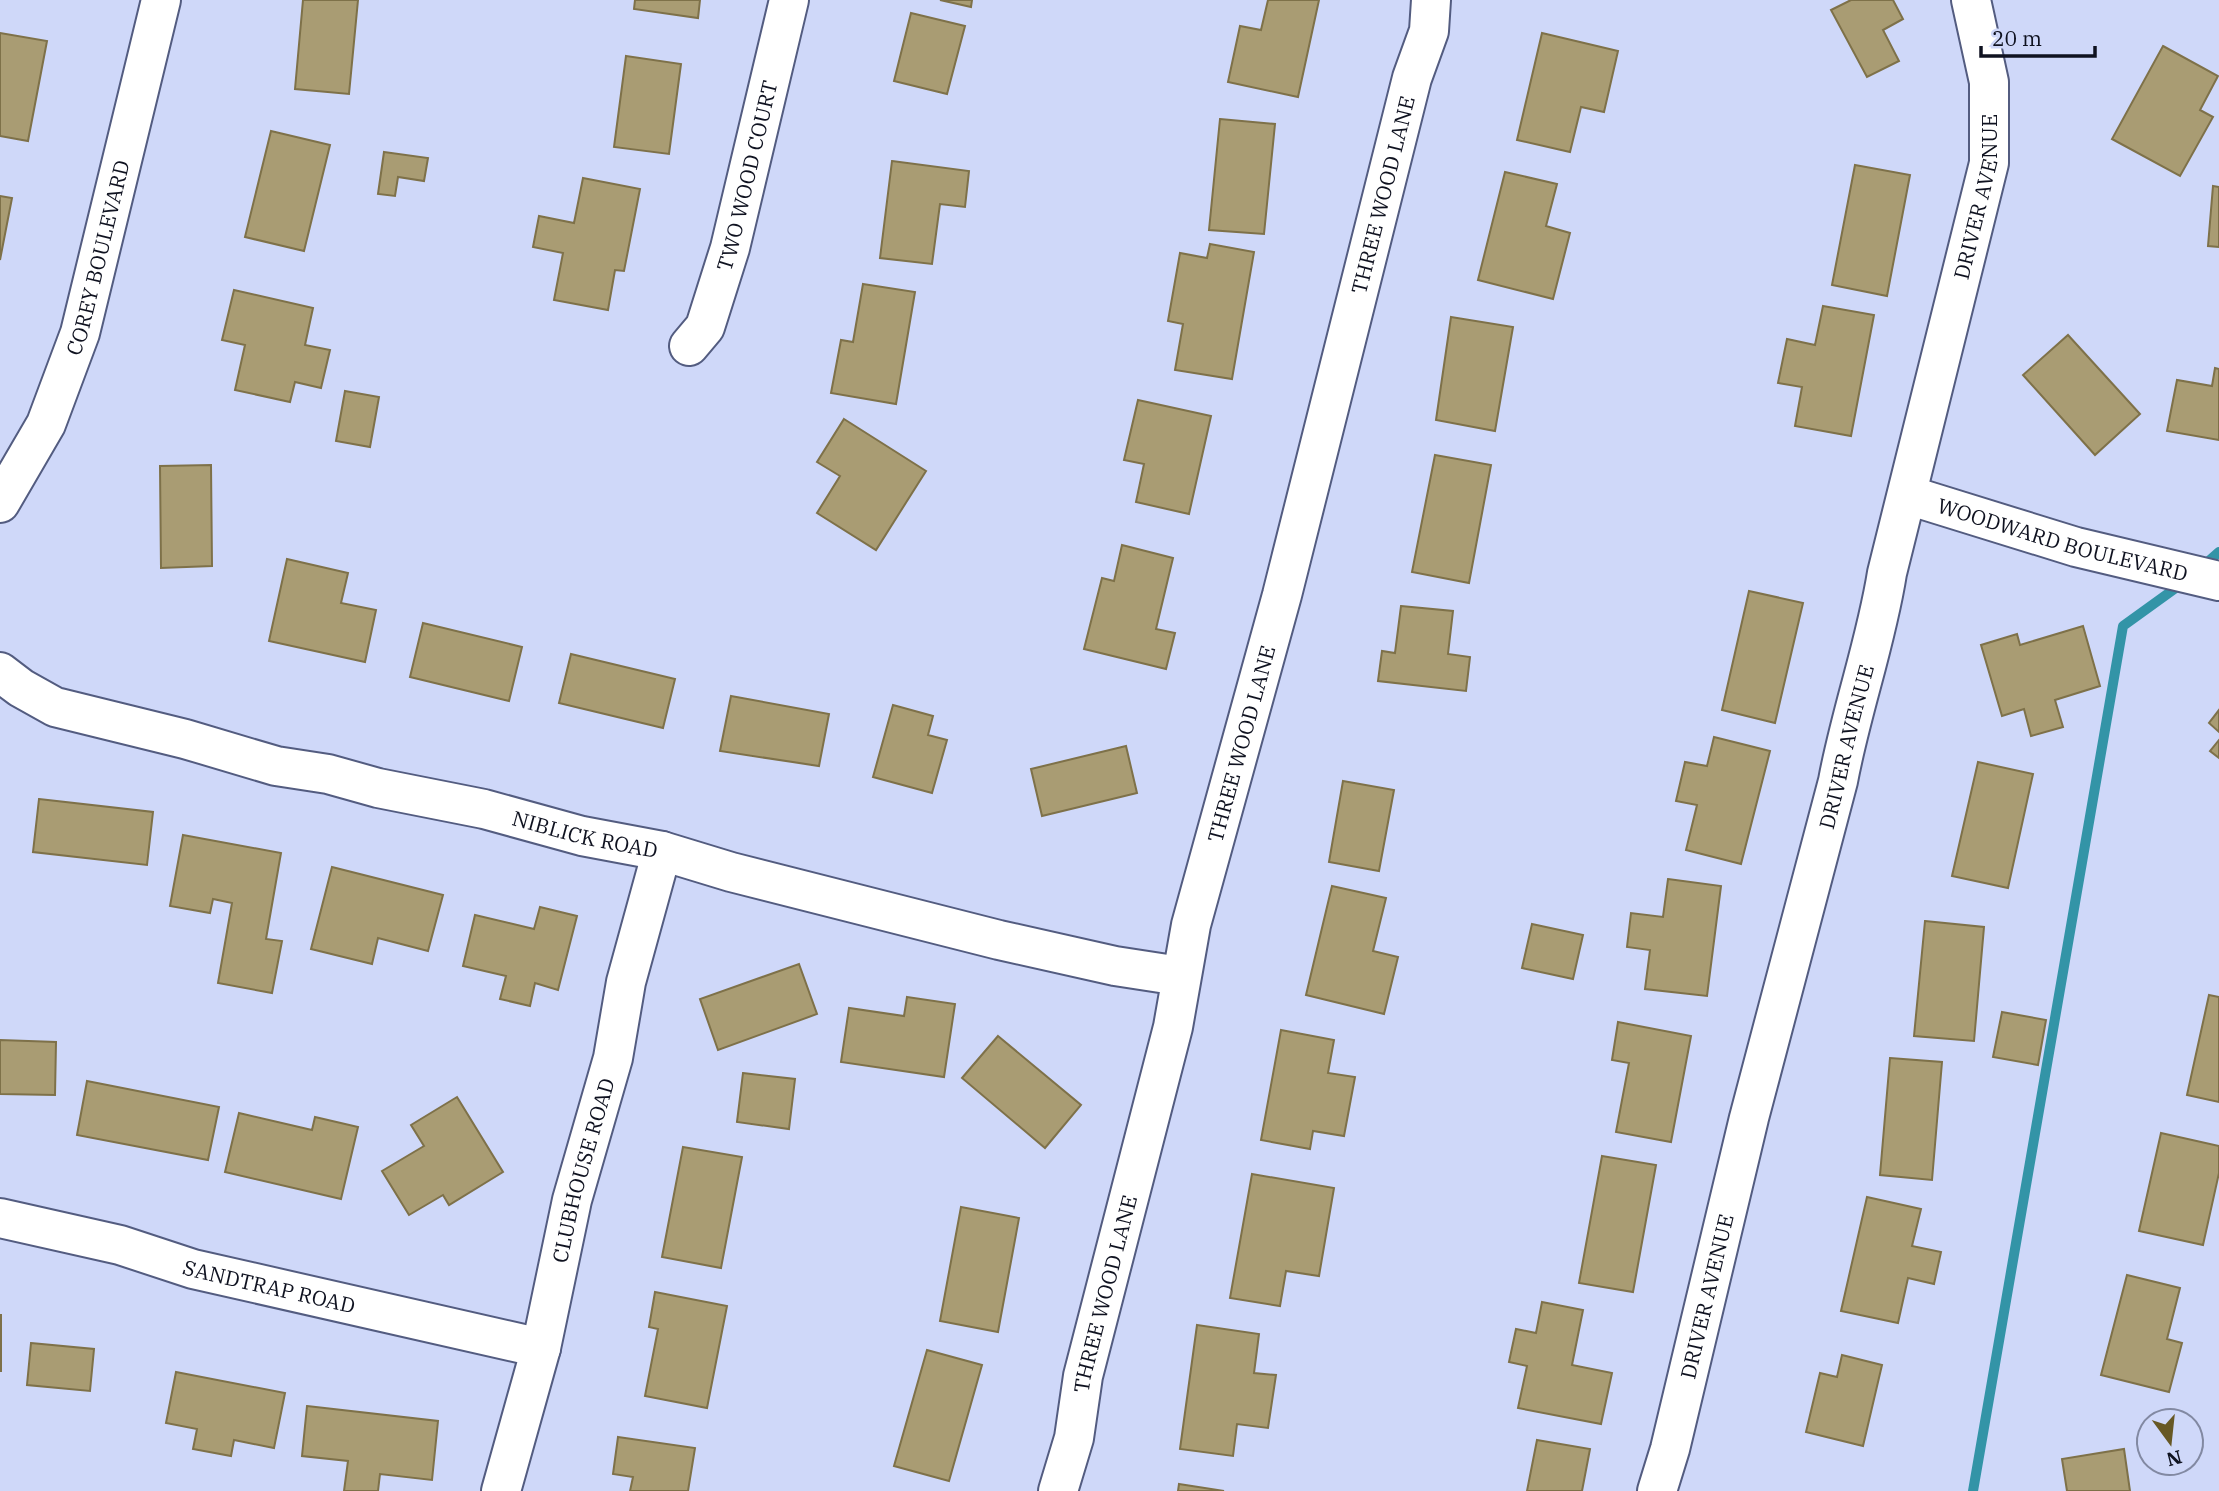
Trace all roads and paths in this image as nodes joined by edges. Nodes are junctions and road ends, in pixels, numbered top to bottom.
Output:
1 (161, 0) edge
2 (789, 0) edge
3 (1431, 0) edge
4 (1971, 0) edge
5 (690, 346) dead end
6 (1908, 495) junction
7 (0, 503) edge
8 (2219, 581) edge
9 (0, 672) edge
10 (662, 851) junction
11 (1180, 976) junction
12 (0, 1218) edge
13 (541, 1348) junction
14 (501, 1491) edge
15 (1058, 1491) edge
16 (1657, 1491) edge

1 - 7 street, COREY BOULEVARD
2 - 5 street, TWO WOOD COURT
3 - 11 street, THREE WOOD LANE
4 - 6 street, DRIVER AVENUE
6 - 8 street, WOODWARD BOULEVARD
6 - 16 street, DRIVER AVENUE
9 - 10 street, NIBLICK ROAD
10 - 11 street, NIBLICK ROAD
10 - 13 street, CLUBHOUSE ROAD
11 - 15 street, THREE WOOD LANE
12 - 13 street, SANDTRAP ROAD
13 - 14 street, CLUBHOUSE ROAD

